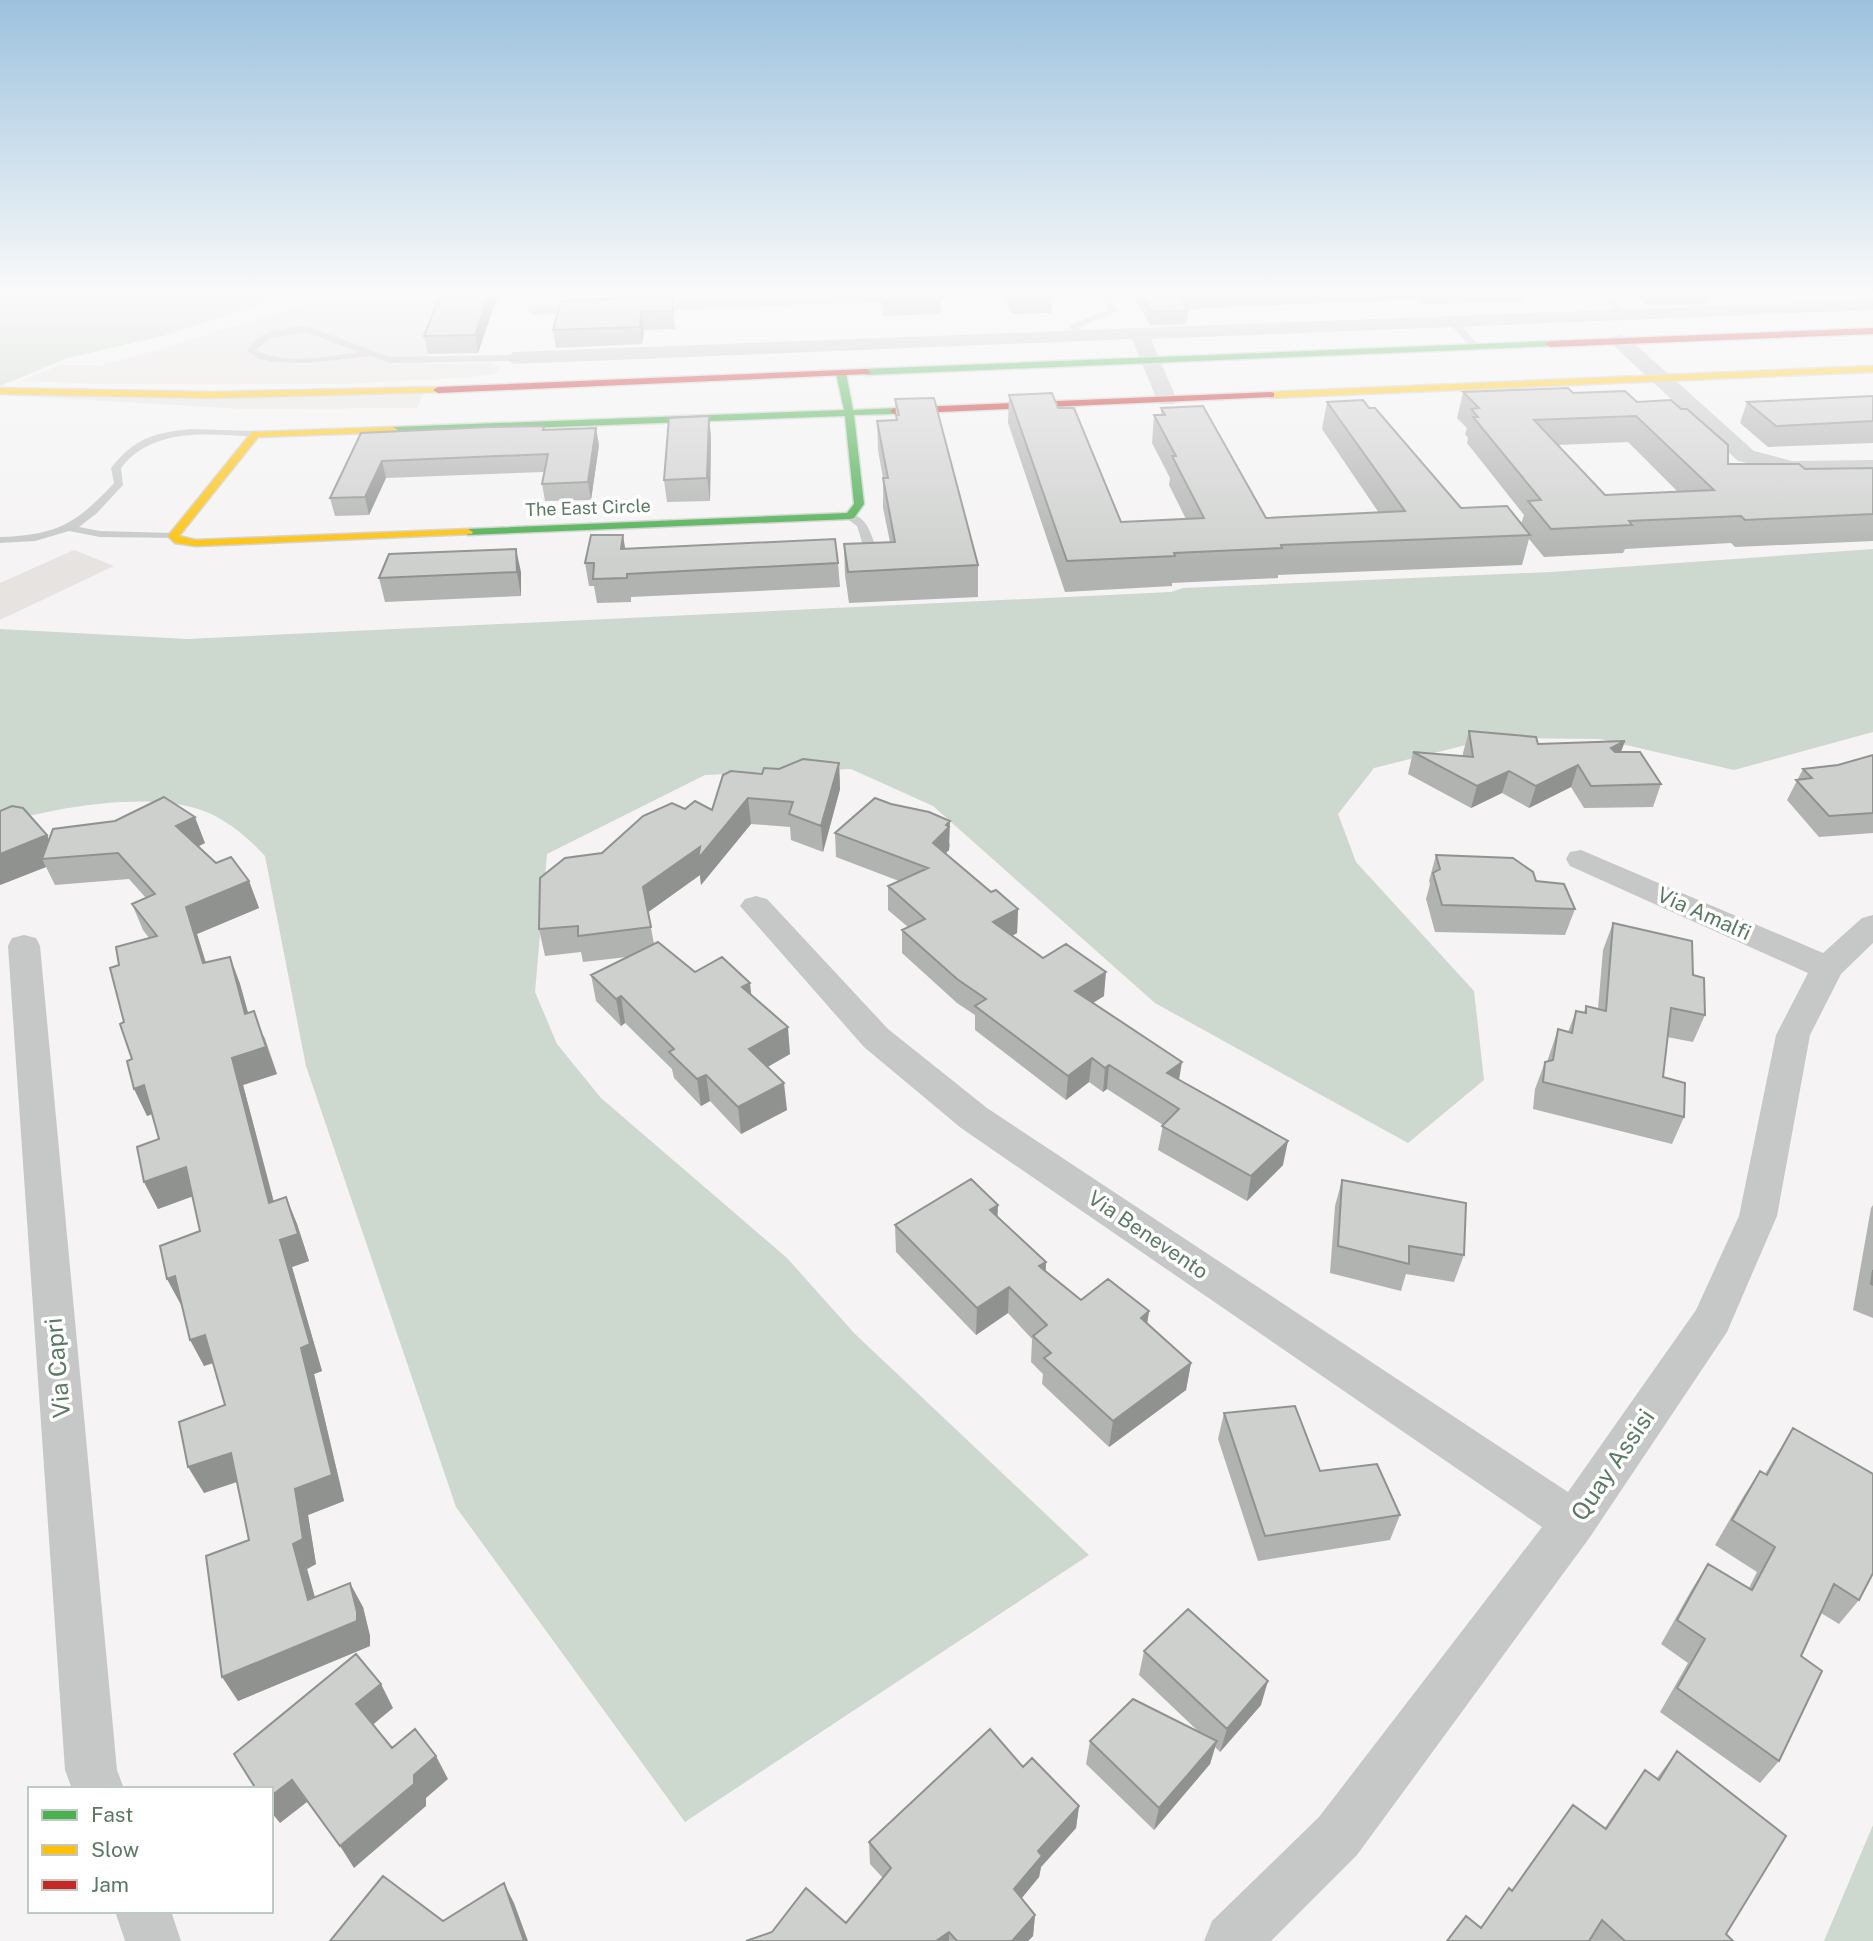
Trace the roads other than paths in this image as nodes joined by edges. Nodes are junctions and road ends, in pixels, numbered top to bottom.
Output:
1 (510, 382) edge
2 (638, 382) edge
3 (843, 382) edge
4 (1160, 382) edge
5 (1599, 382) edge
6 (1663, 382) edge
7 (509, 387) junction
8 (0, 391) edge
9 (1167, 400) junction
10 (849, 411) junction
11 (255, 434) junction
12 (1872, 466) edge
13 (850, 516) junction
14 (69, 528) junction
15 (176, 539) junction
16 (0, 540) edge
17 (874, 562) edge
18 (1581, 859) dead end
19 (756, 906) dead end
20 (1873, 925) edge
21 (24, 946) dead end
22 (1827, 968) junction
23 (1574, 1522) junction
24 (97, 1787) edge
25 (144, 1913) edge
26 (153, 1941) edge
27 (1232, 1941) edge

1 - 7 street
2 - 7 street
3 - 10 street
4 - 9 street
5 - 9 street
6 - 12 street
7 - 8 street
9 - 10 street
10 - 11 street
10 - 13 street
11 - 14 lane
11 - 15 street
13 - 15 street, The East Circle
13 - 17 lane
14 - 15 lane
14 - 16 lane
18 - 22 street, Via Amalfi
19 - 23 street, Via Benevento
20 - 22 street, Quay Assisi
21 - 24 street, Via Capri
22 - 23 street, Quay Assisi
23 - 27 street, Quay Assisi
25 - 26 street

